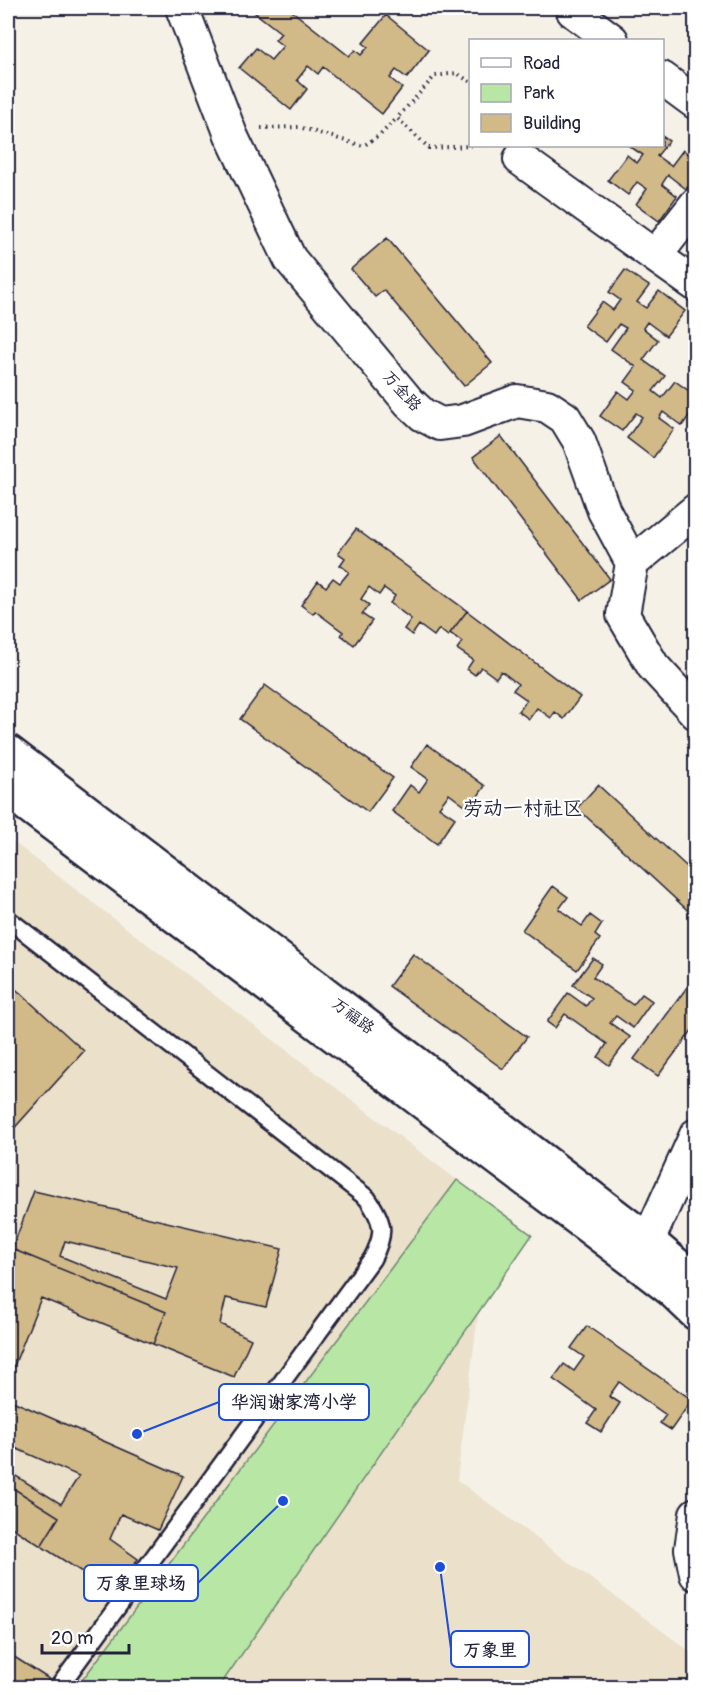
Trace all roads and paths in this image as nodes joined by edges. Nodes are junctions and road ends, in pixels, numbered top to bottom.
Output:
1 (182, 8) edge
2 (576, 8) edge
3 (611, 39) edge
4 (664, 79) edge
5 (469, 81) edge
6 (696, 103) edge
7 (397, 118) junction
8 (231, 135) junction
9 (469, 146) edge
10 (520, 159) dead end
11 (696, 204) edge
12 (655, 256) junction
13 (696, 285) edge
14 (696, 510) edge
15 (632, 563) junction
16 (696, 713) edge
17 (8, 752) edge
18 (8, 790) edge
19 (8, 919) edge
20 (696, 1135) edge
21 (648, 1241) junction
22 (696, 1282) edge
23 (696, 1313) edge
24 (696, 1514) edge
25 (696, 1574) edge
26 (58, 1688) edge

1 - 8 street, 万金路
2 - 3 street
4 - 6 street
5 - 7 path
7 - 8 path
7 - 9 path
8 - 15 street, 万金路
10 - 12 street
11 - 12 street
12 - 13 street
14 - 15 street
15 - 16 street
17 - 21 street, 万福路
18 - 23 street, 万福路
19 - 26 lane
20 - 21 street
21 - 22 street, 万福路
24 - 25 street

